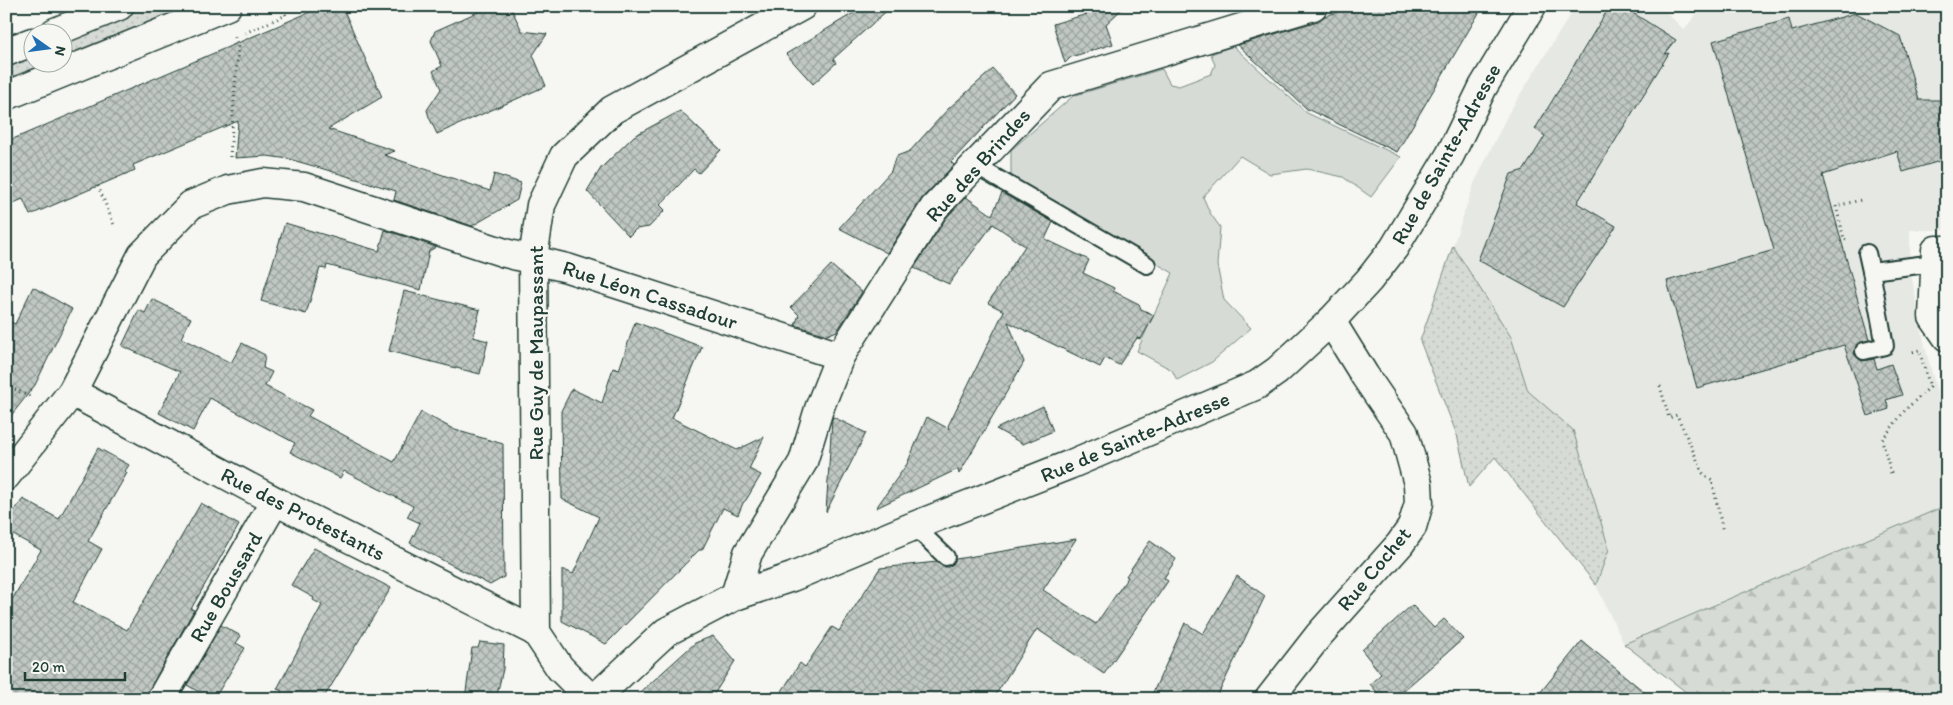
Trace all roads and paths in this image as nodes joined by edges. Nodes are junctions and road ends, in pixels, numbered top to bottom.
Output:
1 (119, 6) edge
2 (227, 6) edge
3 (282, 6) edge
4 (802, 6) edge
5 (1313, 6) edge
6 (1532, 6) edge
7 (72, 25) edge
8 (22, 46) edge
9 (6, 52) edge
10 (6, 96) edge
11 (974, 165) junction
12 (98, 186) dead end
13 (228, 190) junction
14 (1861, 200) dead end
15 (115, 228) dead end
16 (1844, 239) dead end
17 (1867, 253) dead end
18 (1941, 256) edge
19 (532, 258) junction
20 (1147, 265) dead end
21 (1871, 271) junction
22 (1331, 321) junction
23 (1947, 337) edge
24 (1864, 351) dead end
25 (1901, 355) dead end
26 (840, 356) junction
27 (6, 384) edge
28 (1660, 386) dead end
29 (72, 392) junction
30 (32, 398) dead end
31 (1891, 473) dead end
32 (6, 476) edge
33 (275, 501) junction
34 (914, 526) junction
35 (1723, 532) dead end
36 (946, 557) dead end
37 (735, 596) junction
38 (536, 632) junction
39 (161, 699) edge
40 (592, 699) edge
41 (1269, 699) edge

1 - 7 street
2 - 10 street
3 - 13 path
4 - 19 street, Rue Guy de Maupassant
5 - 11 street, Rue des Brindes
6 - 22 street, Rue de Sainte-Adresse
8 - 9 street
11 - 20 lane
11 - 26 street, Rue des Brindes
12 - 15 path
13 - 19 street, Rue Léon Cassadour
13 - 29 street, Rue Léon Cassadour
14 - 16 path
17 - 21 lane
18 - 21 lane
18 - 23 street
19 - 26 street, Rue Léon Cassadour
19 - 38 street, Rue Guy de Maupassant
21 - 24 lane
22 - 34 street, Rue de Sainte-Adresse
22 - 41 street, Rue Cochet
25 - 31 path
26 - 37 street, Rue des Brindes
27 - 30 path
28 - 35 path
29 - 32 street, Rue Léon Cassadour
29 - 33 street, Rue des Protestants
33 - 38 street, Rue des Protestants
33 - 39 street, Rue Boussard
34 - 36 lane
34 - 37 street, Rue de Sainte-Adresse
37 - 40 street, Rue de Sainte-Adresse
38 - 40 street

